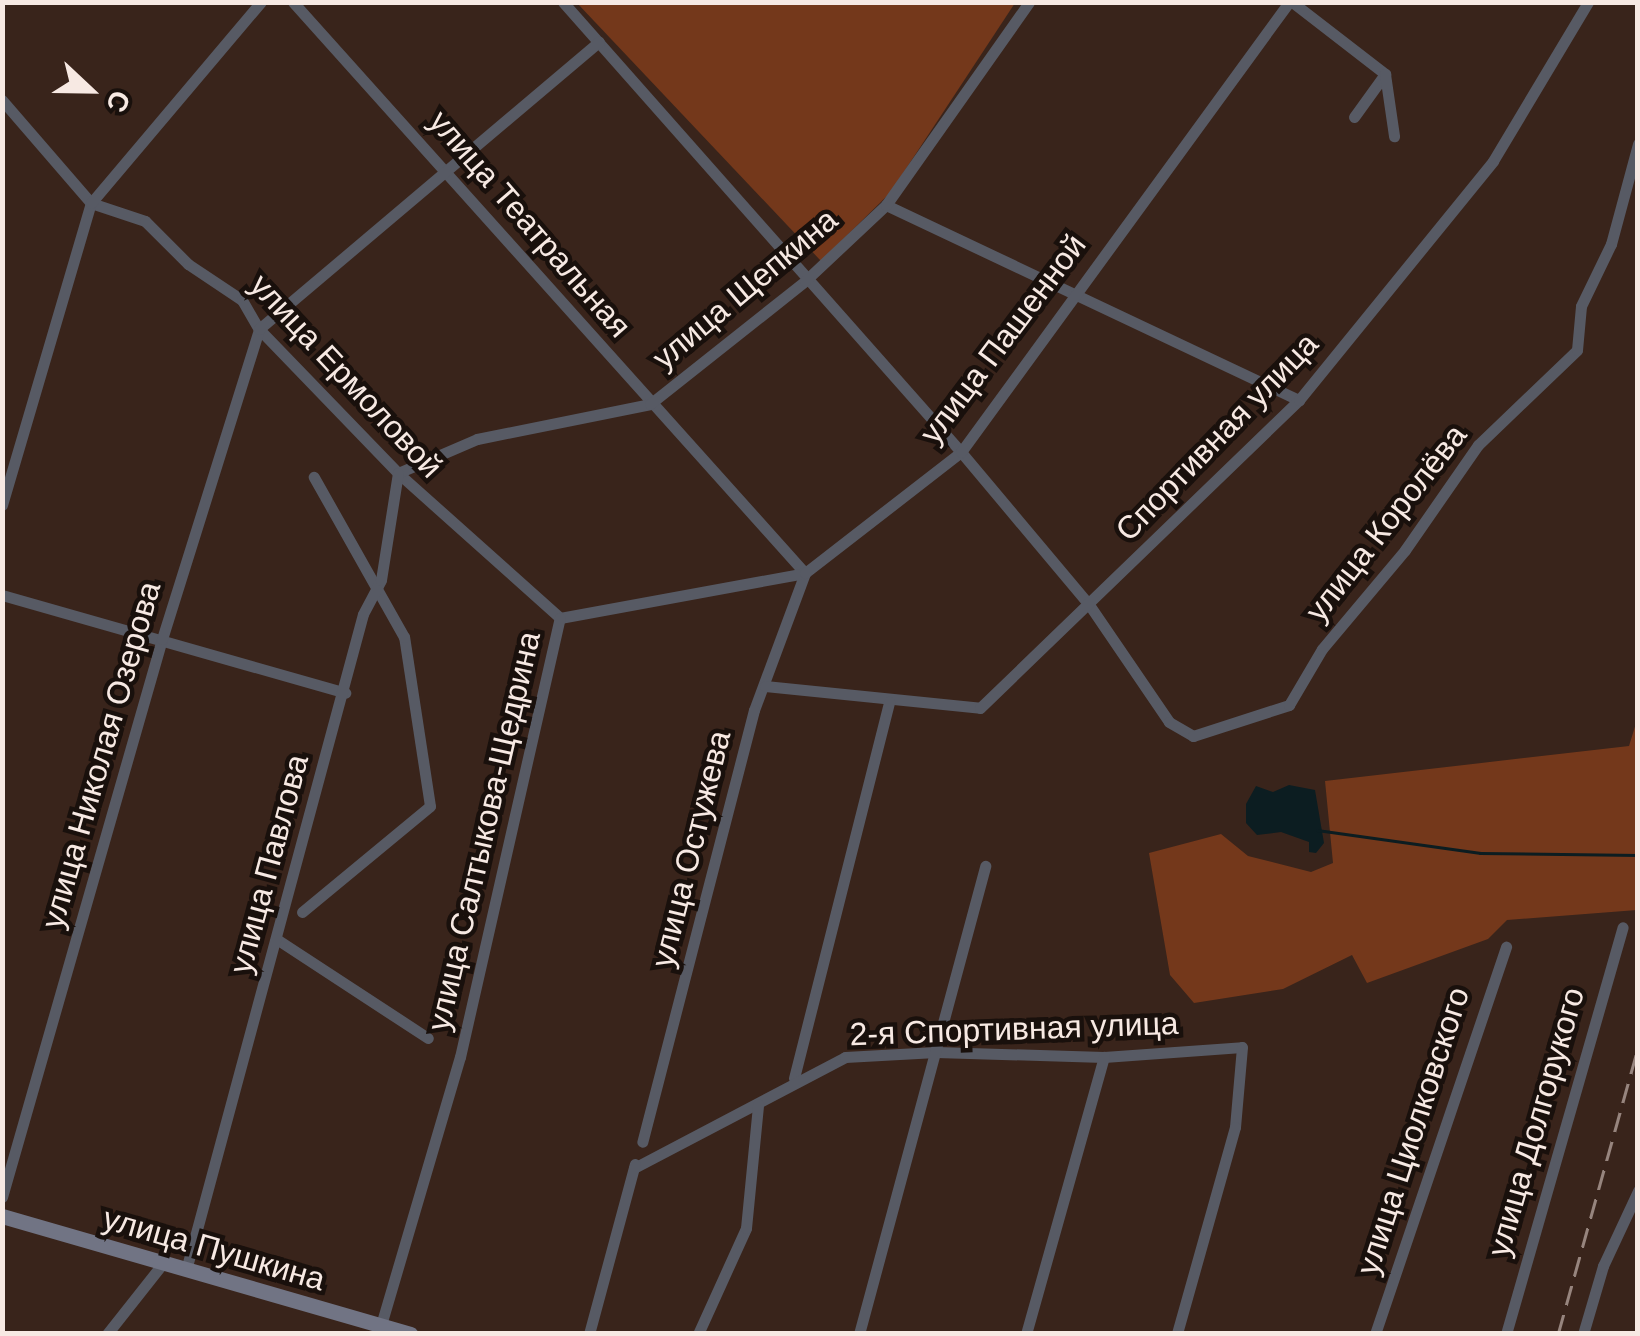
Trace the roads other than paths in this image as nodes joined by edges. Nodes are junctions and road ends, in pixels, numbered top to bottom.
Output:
1 (293, 2) edge
2 (563, 2) edge
3 (1029, 2) edge
4 (1291, 2) edge
5 (1588, 2) edge
6 (252, 5) edge
7 (599, 42) junction
8 (1385, 74) junction
9 (2, 100) edge
10 (1354, 117) dead end
11 (1394, 136) dead end
12 (1638, 144) edge
13 (448, 170) junction
14 (91, 203) junction
15 (886, 205) junction
16 (805, 281) junction
17 (1074, 292) junction
18 (259, 329) junction
19 (1299, 400) junction
20 (650, 404) junction
21 (961, 452) junction
22 (398, 473) junction
23 (314, 478) dead end
24 (2, 505) edge
25 (805, 572) junction
26 (377, 589) junction
27 (2, 596) edge
28 (1090, 606) junction
29 (560, 618) junction
30 (162, 639) junction
31 (765, 686) junction
32 (344, 693) junction
33 (890, 702) junction
34 (984, 866) dead end
35 (302, 912) dead end
36 (1624, 927) dead end
37 (278, 940) junction
38 (1506, 947) dead end
39 (428, 1038) dead end
40 (936, 1052) junction
41 (1104, 1058) junction
42 (794, 1078) junction
43 (758, 1104) junction
44 (642, 1142) dead end
45 (1638, 1191) edge
46 (2, 1197) edge
47 (2, 1216) edge
48 (162, 1263) junction
49 (186, 1270) junction
50 (381, 1325) junction
51 (107, 1334) edge
52 (410, 1334) edge
53 (588, 1334) edge
54 (698, 1334) edge
55 (858, 1334) edge
56 (1026, 1334) edge
57 (1177, 1334) edge
58 (1376, 1334) edge
59 (1506, 1334) edge
60 (1583, 1334) edge

1 - 13 street, улица Театральная
2 - 7 street, улица Королёва
3 - 15 street, улица Щепкина
4 - 8 street
4 - 17 street, улица Пашенной
5 - 19 street, Спортивная улица
6 - 14 street
7 - 13 street
7 - 16 street, улица Королёва
8 - 10 street
8 - 11 street
9 - 14 street
12 - 28 street, улица Королёва
13 - 18 street
13 - 20 street, улица Театральная
14 - 18 street, улица Ермоловой
14 - 24 street
15 - 16 street, улица Щепкина
15 - 17 street
16 - 20 street, улица Щепкина
16 - 21 street, улица Королёва
17 - 19 street
17 - 21 street, улица Пашенной
18 - 22 street, улица Ермоловой
18 - 30 street, улица Николая Озерова
19 - 28 street, Спортивная улица
20 - 22 street, улица Щепкина
20 - 25 street, улица Театральная
21 - 25 street, улица Пашенной
21 - 28 street, улица Королёва
22 - 26 street, улица Павлова
22 - 29 street, улица Ермоловой
23 - 26 street
25 - 29 street, улица Пашенной
25 - 31 street, улица Остужева
26 - 32 street, улица Павлова
26 - 35 street
27 - 30 street
28 - 33 street, Спортивная улица
29 - 50 street, улица Салтыкова-Щедрина
30 - 32 street
30 - 46 street, улица Николая Озерова
31 - 33 street, Спортивная улица
31 - 44 street, улица Остужева
32 - 37 street, улица Павлова
33 - 42 street
34 - 40 street
36 - 59 street, улица Долгорукого
37 - 39 street
37 - 49 street, улица Павлова
38 - 58 street, улица Циолковского
40 - 41 street, 2-я Спортивная улица
40 - 42 street, 2-я Спортивная улица
40 - 55 street
41 - 56 street
41 - 57 street, 2-я Спортивная улица
42 - 43 street, 2-я Спортивная улица
43 - 53 street, 2-я Спортивная улица
43 - 54 street
45 - 60 street
47 - 48 main road, улица Пушкина
48 - 49 main road, улица Пушкина
48 - 51 street
49 - 50 main road, улица Пушкина
50 - 52 main road, улица Пушкина

